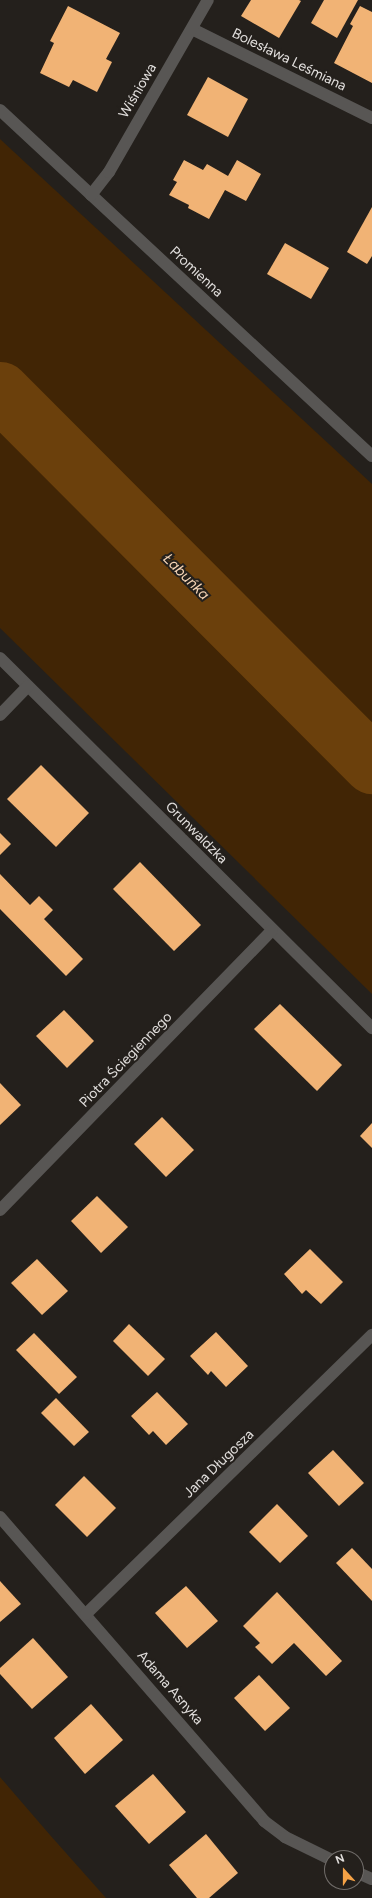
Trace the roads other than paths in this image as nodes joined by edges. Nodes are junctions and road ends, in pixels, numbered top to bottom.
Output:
1 (208, 0) edge
2 (192, 29) junction
3 (0, 110) edge
4 (372, 118) edge
5 (90, 195) junction
6 (372, 456) edge
7 (0, 658) edge
8 (28, 686) junction
9 (0, 715) edge
10 (272, 930) junction
11 (372, 1028) edge
12 (0, 1210) edge
13 (372, 1335) edge
14 (0, 1517) edge
15 (86, 1614) junction
16 (324, 1856) edge

1 - 2 street, Wiśniowa
2 - 4 street, Bolesława Leśmiana
2 - 5 street, Wiśniowa
3 - 5 street, Promienna
5 - 6 street, Promienna
7 - 8 street, Grunwaldzka
8 - 9 street
8 - 10 street, Grunwaldzka
10 - 11 street, Grunwaldzka
10 - 12 street, Piotra Ściegiennego
13 - 15 street, Jana Długosza
14 - 15 street, Adama Asnyka
15 - 16 street, Adama Asnyka

